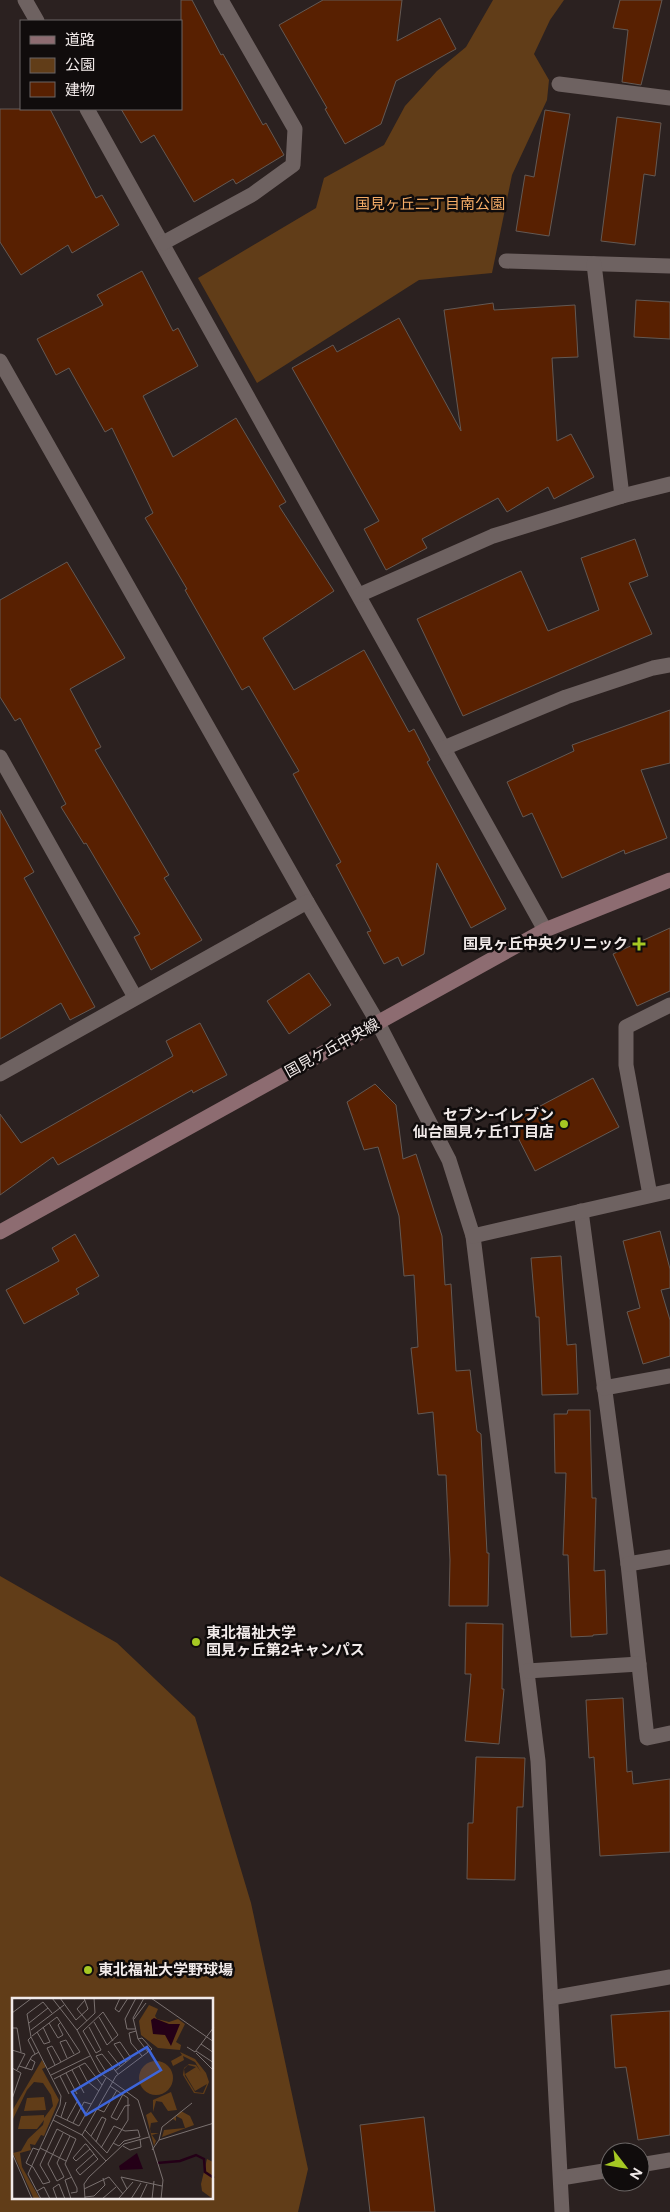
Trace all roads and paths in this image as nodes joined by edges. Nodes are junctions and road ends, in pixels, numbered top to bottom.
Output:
1 (25, 0) edge
2 (221, 0) edge
3 (36, 20) edge
4 (559, 84) dead end
5 (670, 98) edge
6 (88, 110) edge
7 (163, 243) junction
8 (506, 261) dead end
9 (594, 264) junction
10 (670, 266) edge
11 (0, 361) edge
12 (670, 484) edge
13 (622, 496) junction
14 (359, 595) junction
15 (670, 665) edge
16 (444, 748) junction
17 (0, 757) edge
18 (670, 880) edge
19 (306, 902) junction
20 (545, 930) junction
21 (136, 997) junction
22 (670, 1005) edge
23 (378, 1023) junction
24 (0, 1074) edge
25 (670, 1191) edge
26 (650, 1195) junction
27 (581, 1211) junction
28 (0, 1232) edge
29 (473, 1236) junction
30 (670, 1376) edge
31 (604, 1388) junction
32 (670, 1557) edge
33 (628, 1564) junction
34 (639, 1664) junction
35 (527, 1671) junction
36 (670, 1733) edge
37 (670, 1977) edge
38 (551, 1998) junction
39 (670, 2160) edge
40 (650, 2163) edge
41 (600, 2172) edge
42 (561, 2178) junction
43 (562, 2212) edge

1 - 3 street
2 - 7 street
4 - 5 street
6 - 7 street
7 - 14 street
8 - 9 street
9 - 10 street
9 - 13 street
11 - 19 street
12 - 13 street
13 - 14 street
14 - 16 street
15 - 16 street
16 - 20 street
17 - 21 street
18 - 20 street, 国見ケ丘中央線
19 - 21 street
19 - 23 street
20 - 23 street, 国見ケ丘中央線
21 - 24 street
22 - 26 street
23 - 28 street, 国見ケ丘中央線
23 - 29 street
25 - 26 street
26 - 27 street
27 - 29 street
27 - 31 street
29 - 35 street
30 - 31 street
31 - 33 street
32 - 33 street
33 - 34 street
34 - 35 street
34 - 36 street
35 - 38 street
37 - 38 street
38 - 42 street
39 - 40 street
41 - 42 street
42 - 43 street

